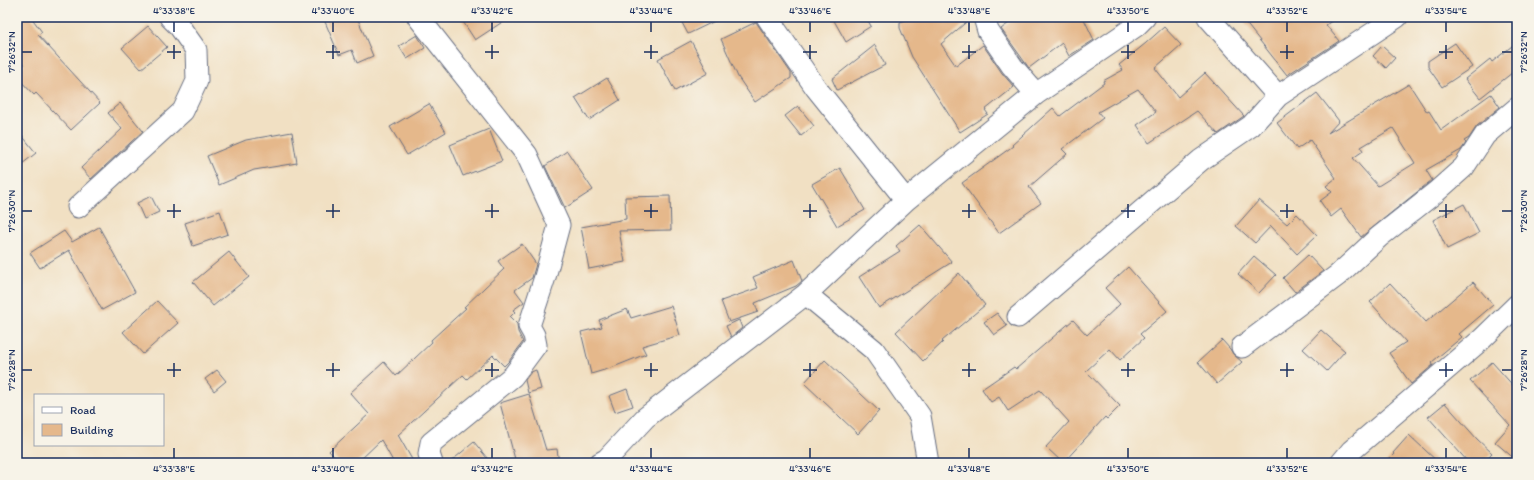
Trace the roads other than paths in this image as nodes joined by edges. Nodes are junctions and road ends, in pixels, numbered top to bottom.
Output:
1 (170, 17) edge
2 (418, 17) edge
3 (767, 17) edge
4 (984, 17) edge
5 (1145, 17) edge
6 (1208, 17) edge
7 (1397, 17) edge
8 (1036, 94) junction
9 (1278, 96) junction
10 (1516, 111) edge
11 (906, 200) junction
12 (78, 207) dead end
13 (806, 294) junction
14 (1517, 305) edge
15 (1018, 317) dead end
16 (1242, 347) dead end
17 (606, 462) edge
18 (432, 463) edge
19 (928, 463) edge
20 (1341, 463) edge

1 - 12 street
2 - 18 street
3 - 11 street
4 - 8 street
5 - 8 street
6 - 9 street
7 - 9 street
8 - 11 street
9 - 15 street
10 - 16 street
11 - 13 street
13 - 17 street
13 - 19 street
14 - 20 street

